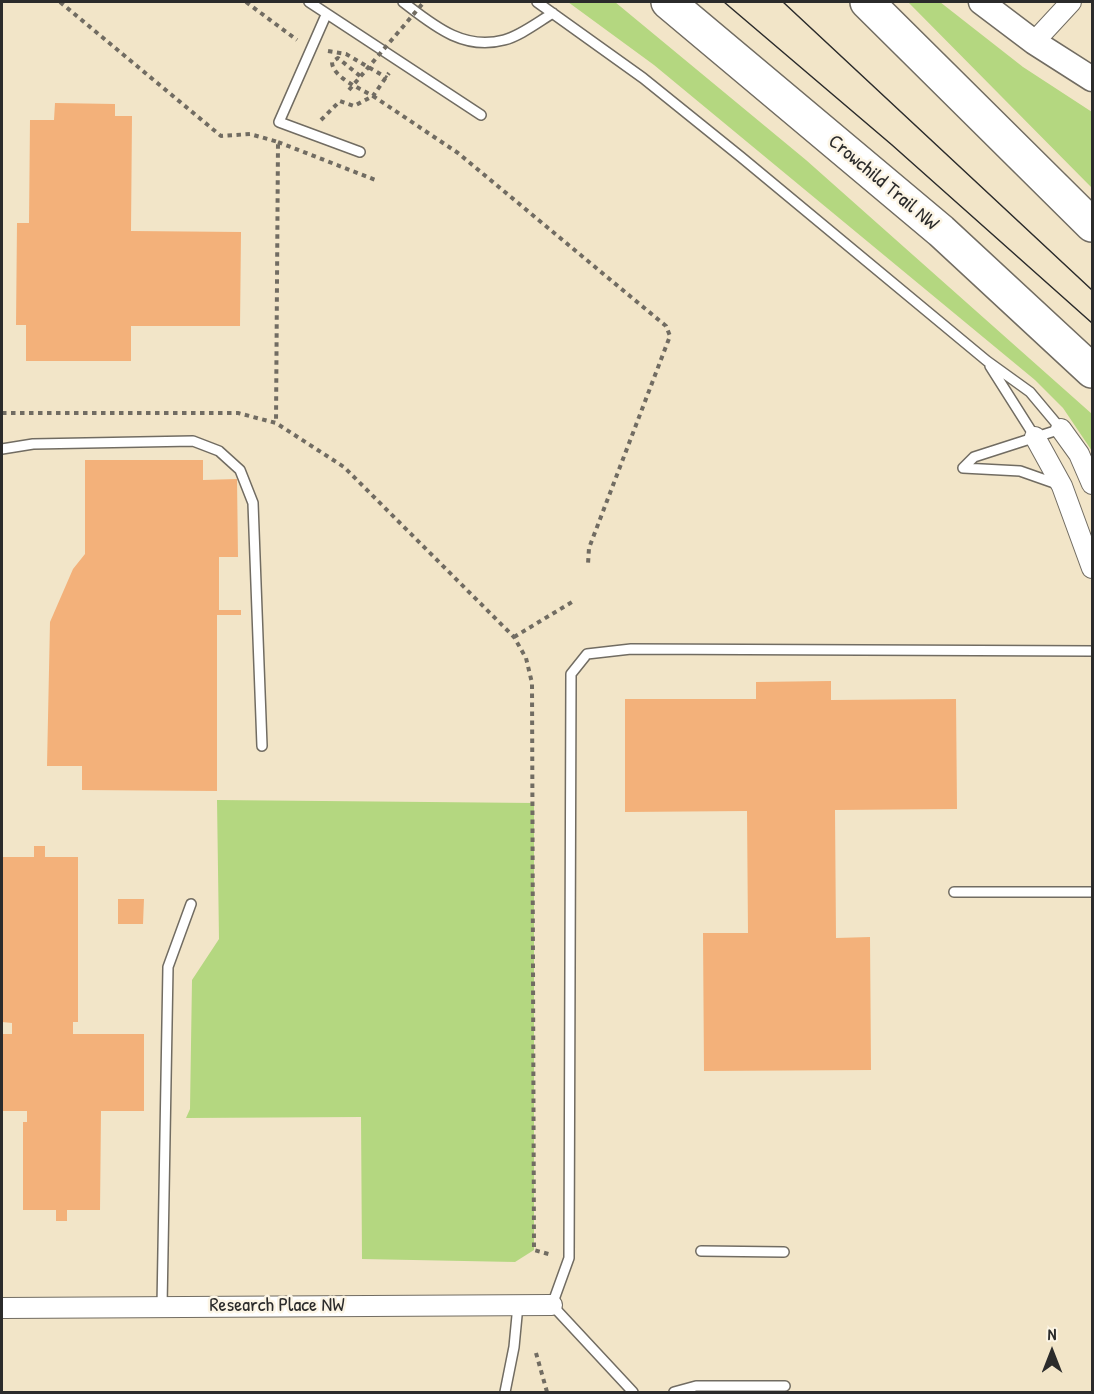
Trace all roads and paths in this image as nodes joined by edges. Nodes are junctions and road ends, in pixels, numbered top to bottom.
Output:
1 (60, 2) edge
2 (246, 2) edge
3 (309, 2) edge
4 (403, 2) edge
5 (424, 2) edge
6 (537, 2) edge
7 (668, 2) edge
8 (867, 2) edge
9 (981, 2) edge
10 (1071, 2) edge
11 (553, 13) junction
12 (326, 15) junction
13 (297, 40) dead end
14 (1034, 42) junction
15 (327, 50) dead end
16 (390, 72) dead end
17 (360, 76) junction
18 (387, 78) junction
19 (1092, 79) edge
20 (349, 90) dead end
21 (373, 96) junction
22 (481, 115) dead end
23 (320, 121) dead end
24 (278, 142) junction
25 (360, 152) dead end
26 (378, 181) dead end
27 (1092, 225) edge
28 (987, 361) junction
29 (1092, 371) edge
30 (2, 413) edge
31 (276, 423) junction
32 (1061, 429) junction
33 (1035, 437) junction
34 (2, 449) edge
35 (1092, 484) edge
36 (1062, 486) junction
37 (588, 564) dead end
38 (1092, 568) edge
39 (572, 602) dead end
40 (514, 637) junction
41 (1092, 651) edge
42 (262, 746) dead end
43 (954, 892) dead end
44 (1092, 892) edge
45 (192, 904) dead end
46 (701, 1251) dead end
47 (784, 1252) dead end
48 (552, 1255) dead end
49 (518, 1305) junction
50 (552, 1305) junction
51 (162, 1306) junction
52 (2, 1308) edge
53 (536, 1353) dead end
54 (785, 1386) dead end
55 (505, 1392) edge
56 (547, 1392) edge
57 (633, 1392) edge
58 (674, 1392) edge

1 - 24 path
2 - 13 path
3 - 12 lane
4 - 11 lane
5 - 17 path, bridge
6 - 11 lane
7 - 29 highway, Crowchild Trail NW
8 - 27 highway
9 - 14 street
10 - 14 street
11 - 28 lane
12 - 22 lane
12 - 25 lane
14 - 19 street
15 - 18 path
16 - 18 path
17 - 20 path, bridge
17 - 21 path
18 - 21 path
21 - 23 path
21 - 37 path
24 - 26 path
24 - 31 path
28 - 32 lane
28 - 33 lane
30 - 31 path
31 - 40 path
32 - 33 lane
32 - 35 street
33 - 36 street
33 - 36 lane
34 - 42 lane
36 - 38 street
39 - 40 path
40 - 48 path
41 - 50 lane
43 - 44 lane
45 - 51 lane
46 - 47 lane
49 - 50 street, Research Place NW
49 - 51 street, Research Place NW
49 - 55 lane
50 - 57 lane
51 - 52 street, Research Place NW
53 - 56 path
54 - 58 lane

